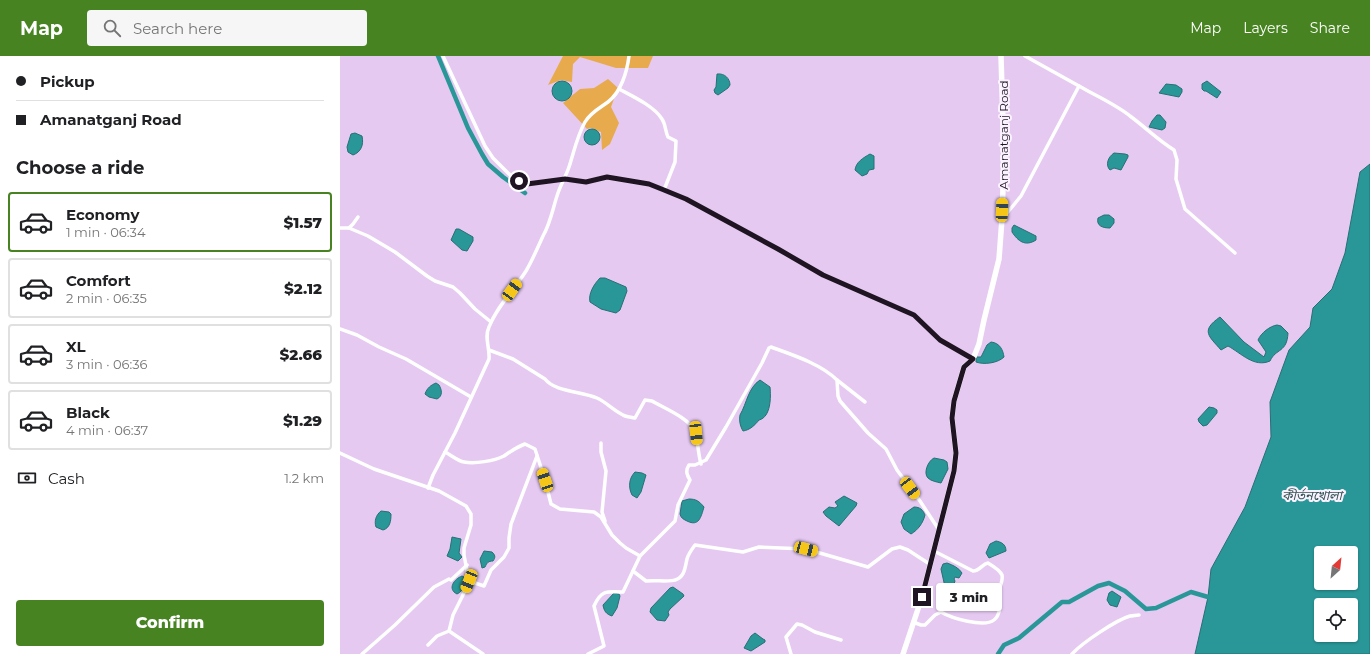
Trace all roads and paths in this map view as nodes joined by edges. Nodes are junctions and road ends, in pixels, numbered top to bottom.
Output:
1 (443, 56) edge
2 (629, 56) edge
3 (1001, 56) edge
4 (1025, 56) edge
5 (1079, 86) junction
6 (619, 89) junction
7 (565, 179) junction
8 (664, 190) junction
9 (358, 217) dead end
10 (1002, 219) junction
11 (340, 228) edge
12 (349, 228) junction
13 (1235, 253) dead end
14 (491, 322) junction
15 (340, 329) edge
16 (489, 350) junction
17 (973, 359) junction
18 (837, 380) junction
19 (471, 397) junction
20 (865, 402) dead end
21 (601, 443) dead end
22 (340, 452) edge
23 (445, 452) junction
24 (537, 456) junction
25 (700, 464) junction
26 (428, 488) junction
27 (606, 526) junction
28 (939, 530) junction
29 (934, 552) junction
30 (640, 556) junction
31 (467, 564) junction
32 (931, 565) junction
33 (633, 571) junction
34 (469, 581) junction
35 (1139, 615) dead end
36 (913, 622) junction
37 (449, 631) junction
38 (841, 640) dead end
39 (428, 645) dead end
40 (362, 654) edge
41 (483, 654) edge
42 (588, 654) edge
43 (791, 654) edge
44 (903, 654) edge
45 (1072, 654) edge

1 - 7 street
2 - 6 street
3 - 10 main road, Amanatganj Road
4 - 5 street
5 - 10 street
5 - 13 street
6 - 7 street
6 - 8 street
7 - 8 street
7 - 14 street
8 - 17 street
9 - 12 street
10 - 17 main road, Amanatganj Road
11 - 12 street
12 - 14 street
14 - 16 street
15 - 19 street
16 - 19 street
16 - 25 street
17 - 28 main road, Amanatganj Road
18 - 20 street
18 - 25 street
18 - 28 street
19 - 23 street
21 - 27 street
22 - 26 street
23 - 24 street
23 - 26 street
24 - 27 street
24 - 34 street
25 - 30 street
26 - 31 street
27 - 30 street
28 - 29 main road, Amanatganj Road
29 - 32 main road, Amanatganj Road
29 - 36 street
30 - 33 street
31 - 34 street
31 - 40 street
32 - 33 street
32 - 36 main road, Amanatganj Road
33 - 42 street
34 - 37 street
35 - 45 street
36 - 44 main road, Amanatganj Road
37 - 39 street
37 - 41 street
38 - 43 street

